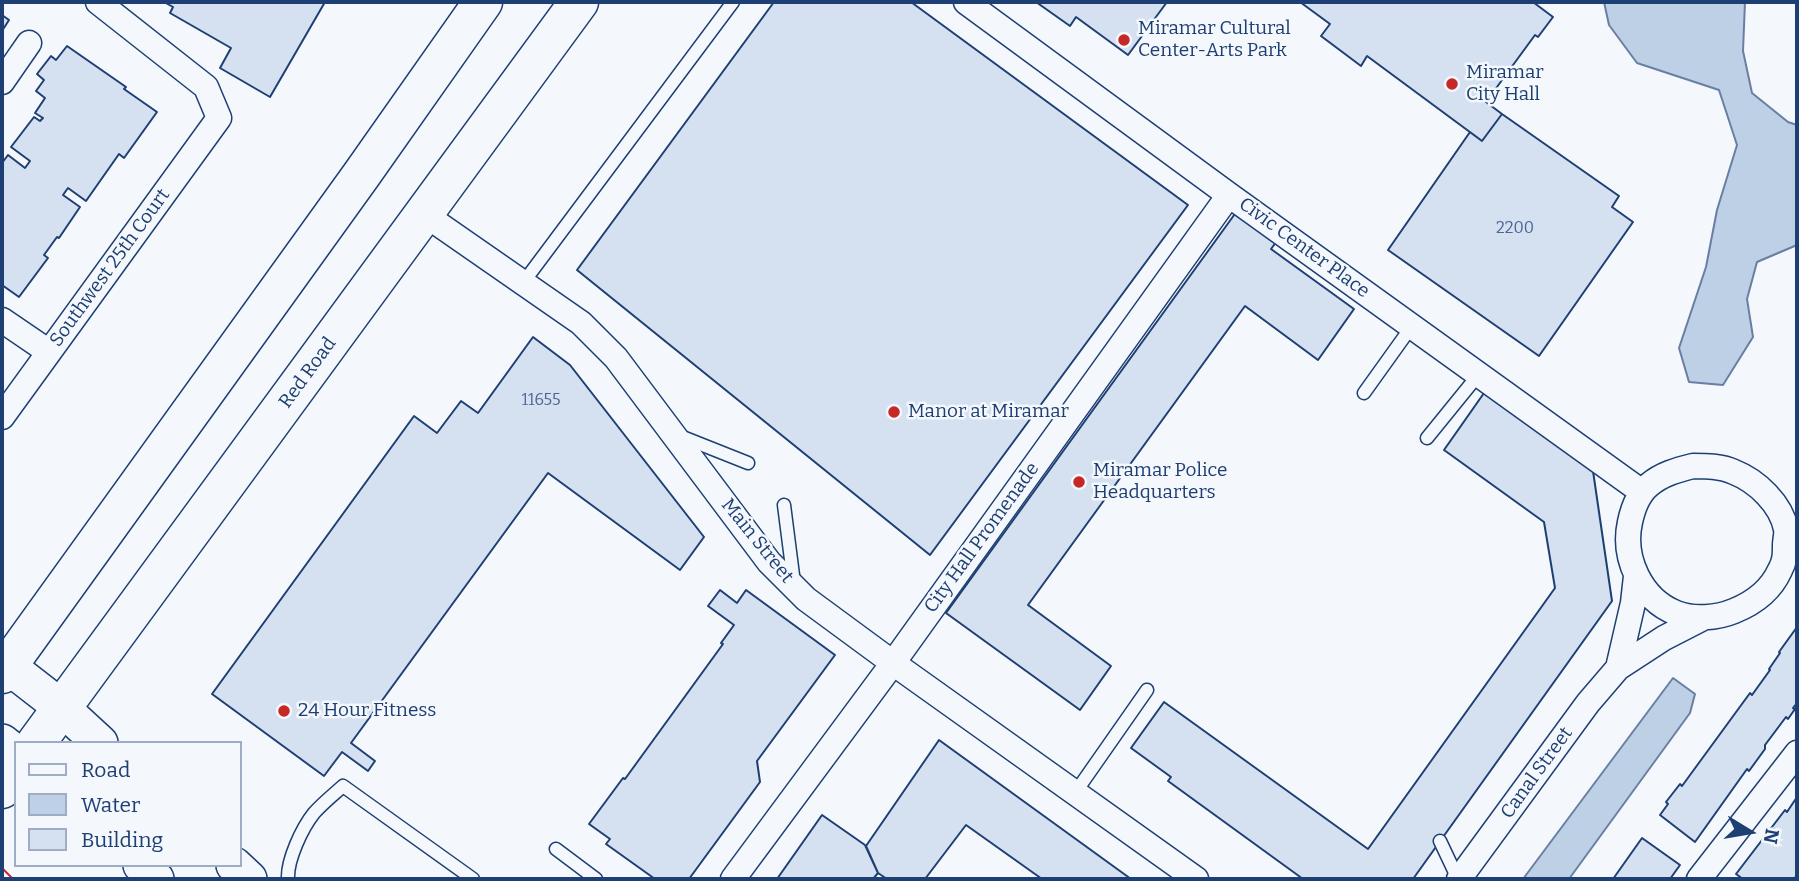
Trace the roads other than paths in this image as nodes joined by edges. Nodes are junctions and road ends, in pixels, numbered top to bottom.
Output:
1 (98, 2) edge
2 (579, 2) edge
3 (733, 2) edge
4 (966, 2) edge
5 (480, 3) edge
6 (29, 43) dead end
7 (2, 82) edge
8 (1229, 195) junction
9 (424, 214) junction
10 (523, 283) junction
11 (2, 320) edge
12 (1412, 326) junction
13 (49, 352) junction
14 (1479, 374) junction
15 (1364, 393) dead end
16 (2, 417) edge
17 (673, 433) junction
18 (1427, 438) dead end
19 (748, 463) dead end
20 (1642, 492) junction
21 (784, 505) dead end
22 (1791, 528) edge
23 (1636, 576) junction
24 (794, 587) junction
25 (1703, 618) junction
26 (893, 663) junction
27 (1618, 668) junction
28 (5, 670) edge
29 (1147, 690) dead end
30 (62, 708) junction
31 (37, 741) edge
32 (98, 741) edge
33 (1797, 753) edge
34 (14, 773) edge
35 (2, 789) edge
36 (1075, 793) junction
37 (1440, 841) dead end
38 (556, 849) dead end
39 (143, 867) edge
40 (236, 867) edge
41 (578, 874) edge
42 (156, 879) edge
43 (249, 879) edge
44 (288, 879) edge
45 (473, 879) edge
46 (596, 879) edge
47 (733, 879) edge
48 (1196, 879) edge
49 (1458, 879) edge
50 (1699, 879) edge

1 - 13 street, Southwest 25th Court
2 - 9 highway, Red Road
3 - 10 lane
4 - 8 street, Civic Center Place
5 - 28 highway
6 - 7 street
8 - 12 street, Civic Center Place
8 - 26 street, City Hall Promenade
9 - 10 street, Main Street
9 - 30 highway, Red Road
10 - 17 street, Main Street
11 - 13 street
12 - 14 street, Civic Center Place
12 - 15 lane
13 - 16 street, Southwest 25th Court
14 - 18 lane
14 - 20 street, Civic Center Place
17 - 19 lane
17 - 24 street, Main Street
20 - 22 street
20 - 23 street
21 - 24 lane
22 - 25 street
23 - 25 street
23 - 27 street, Canal Street
24 - 26 street, Main Street
25 - 27 street, Canal Street
26 - 36 street, Main Street
26 - 47 street, City Hall Promenade
27 - 49 street, Canal Street
28 - 30 main road
29 - 36 lane
30 - 31 highway, Red Road
30 - 32 main road
33 - 50 street
34 - 35 highway
36 - 48 street, Main Street
37 - 49 lane
38 - 41 lane
39 - 42 main road
40 - 43 main road
41 - 46 lane
44 - 45 lane

